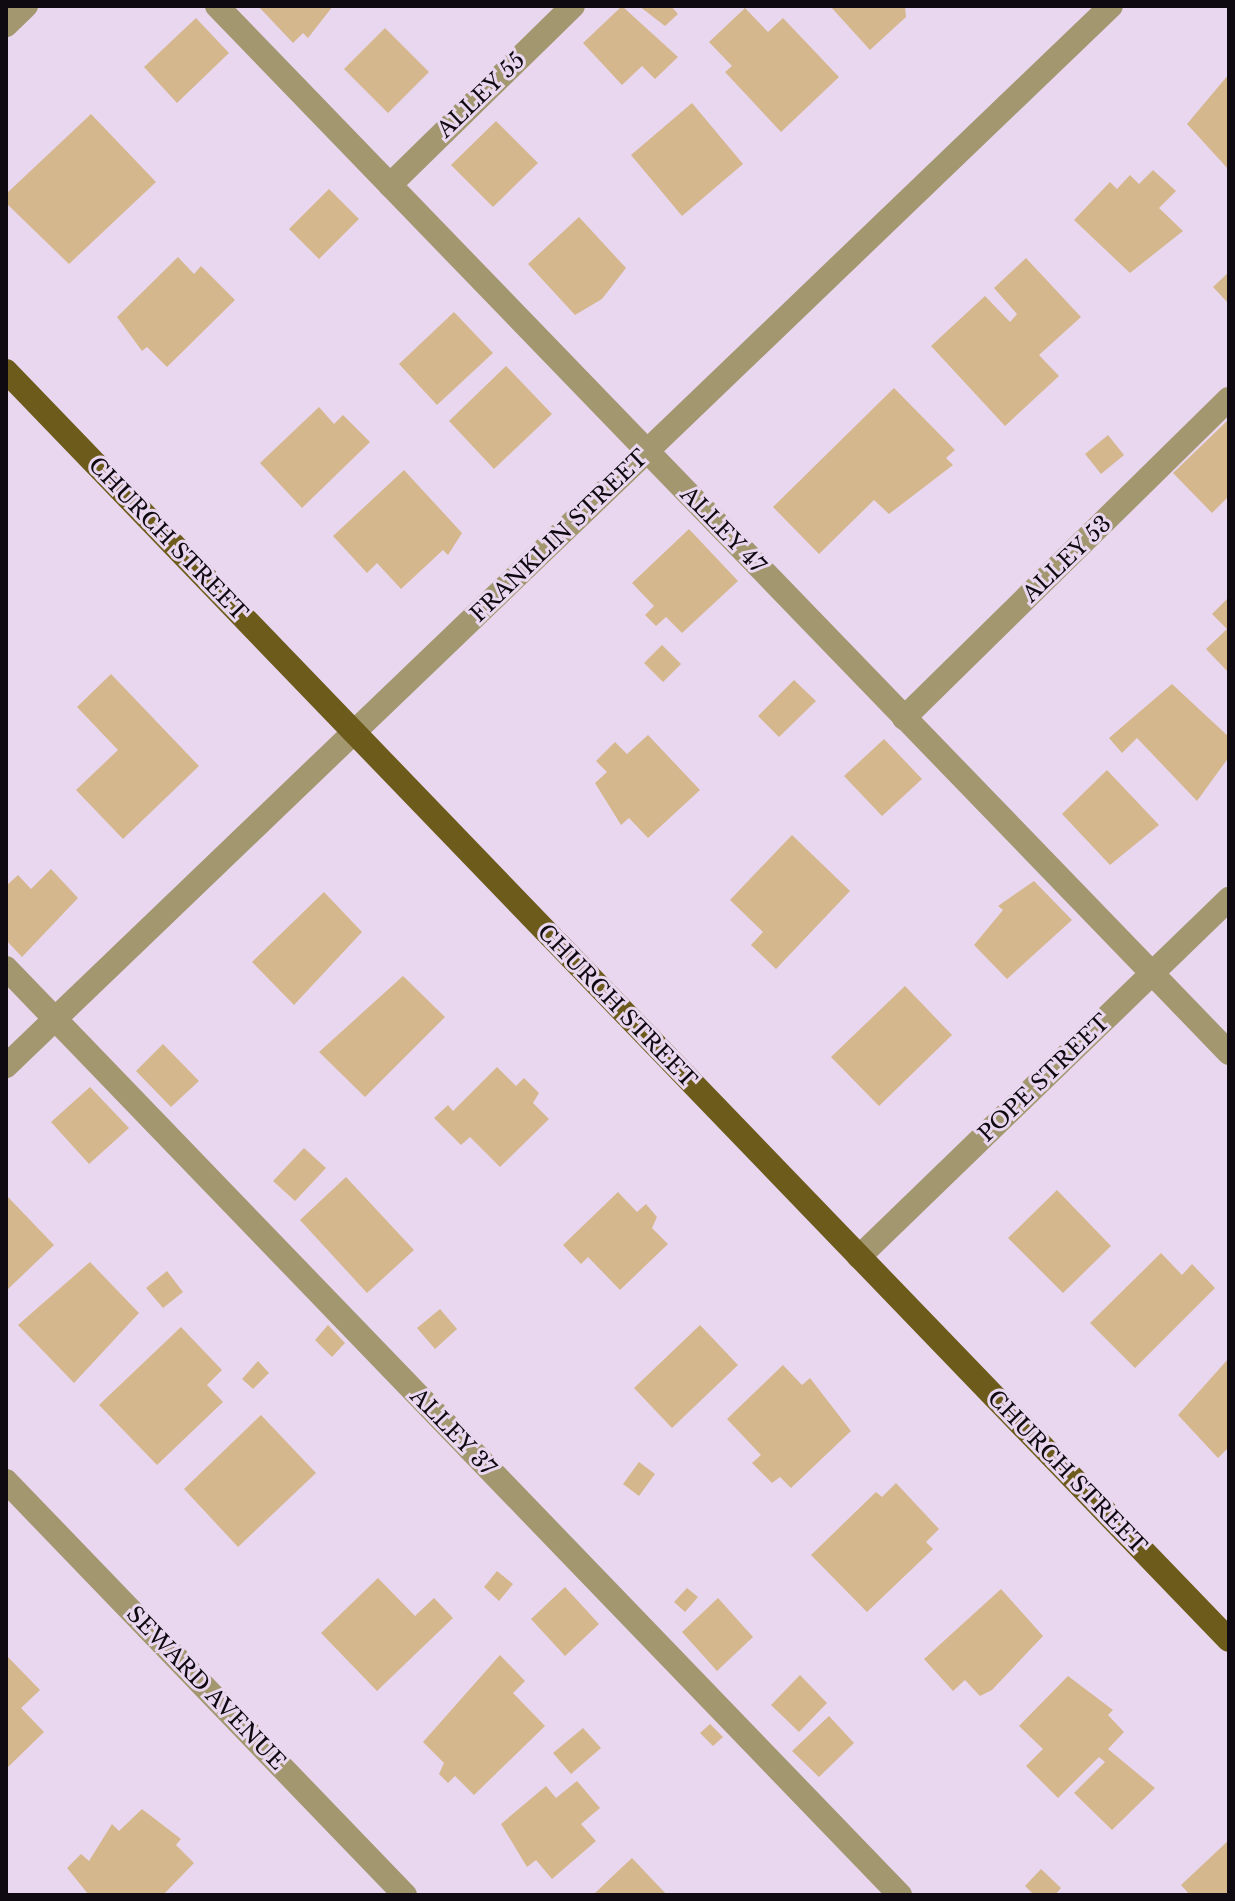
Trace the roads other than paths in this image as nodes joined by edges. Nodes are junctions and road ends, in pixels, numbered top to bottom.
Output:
1 (26, 6) edge
2 (217, 6) edge
3 (573, 6) edge
4 (1111, 6) edge
5 (6, 25) edge
6 (390, 185) junction
7 (6, 371) edge
8 (1229, 399) edge
9 (647, 451) junction
10 (904, 718) junction
11 (354, 732) junction
12 (1229, 899) edge
13 (6, 968) edge
14 (1152, 973) junction
15 (55, 1019) junction
16 (1229, 1053) edge
17 (6, 1066) edge
18 (859, 1257) junction
19 (6, 1481) edge
20 (1229, 1640) edge
21 (405, 1895) edge
22 (900, 1895) edge

1 - 5 street
2 - 6 street, ALLEY 47
3 - 6 street, ALLEY 55
4 - 9 street, FRANKLIN STREET
6 - 9 street, ALLEY 47
7 - 11 main road, CHURCH STREET
8 - 10 street, ALLEY 53
9 - 10 street, ALLEY 47
9 - 11 street, FRANKLIN STREET
10 - 14 street, ALLEY 47
11 - 15 street, FRANKLIN STREET
11 - 18 main road, CHURCH STREET
12 - 14 street, POPE STREET
13 - 15 street, ALLEY 37
14 - 16 street, ALLEY 47
14 - 18 street, POPE STREET
15 - 17 street, FRANKLIN STREET
15 - 22 street, ALLEY 37
18 - 20 main road, CHURCH STREET
19 - 21 street, SEWARD AVENUE

